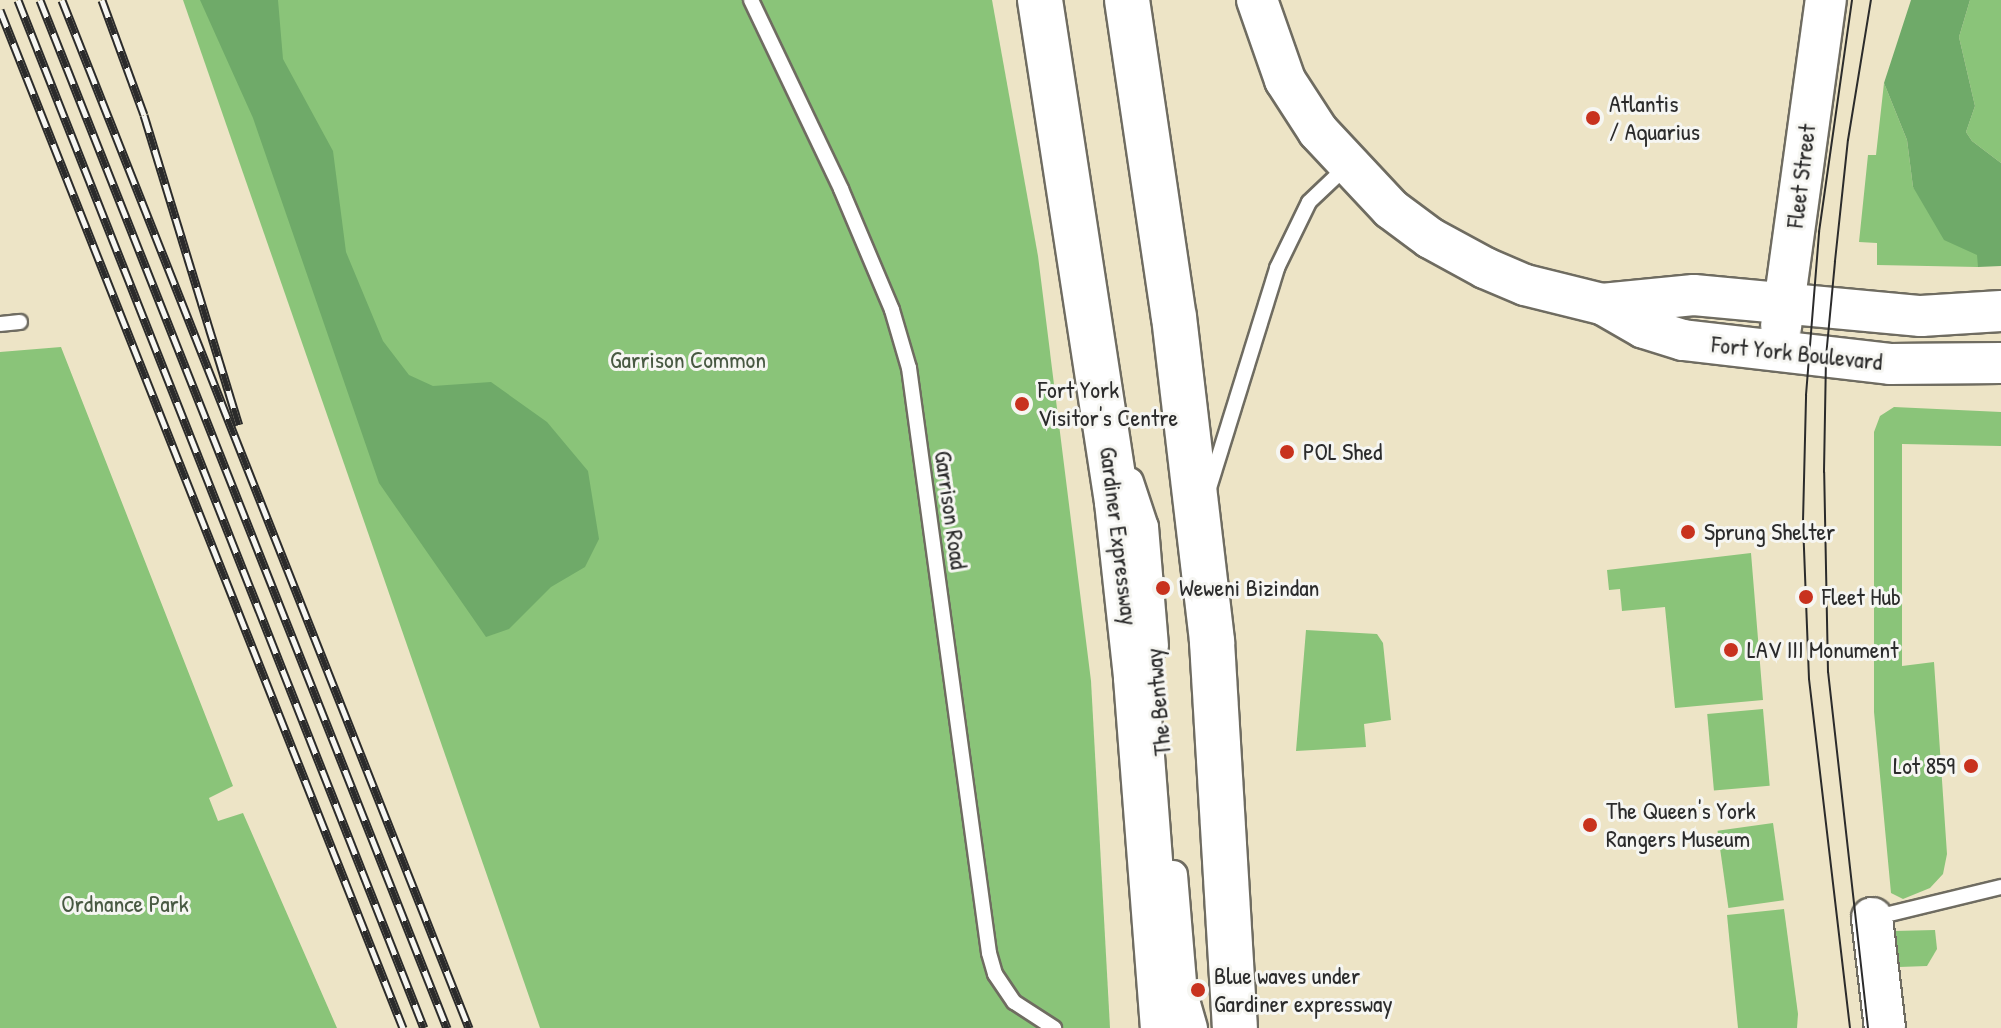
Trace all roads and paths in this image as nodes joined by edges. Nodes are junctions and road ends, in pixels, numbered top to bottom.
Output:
1 (751, 0) edge
2 (1040, 0) edge
3 (1053, 0) edge
4 (1127, 0) edge
5 (1257, 0) edge
6 (1826, 0) edge
7 (1348, 165) junction
8 (1784, 301) junction
9 (1602, 304) junction
10 (2001, 311) edge
11 (20, 322) dead end
12 (0, 324) edge
13 (1778, 351) junction
14 (2001, 363) edge
15 (2001, 887) edge
16 (1872, 918) joint
17 (1054, 1028) edge
18 (1163, 1028) edge
19 (1193, 1028) edge
20 (1235, 1028) edge
21 (1248, 1028) edge
22 (1885, 1028) edge

1 - 17 lane, Garrison Road
2 - 18 highway, Gardiner Expressway
3 - 19 street, The Bentway
4 - 20 highway
5 - 7 street, Fort York Boulevard
6 - 8 street, Fleet Street
7 - 9 street, Fort York Boulevard
7 - 21 lane
8 - 9 street, Fort York Boulevard
8 - 10 street, Fort York Boulevard
8 - 13 street, Fleet Street
9 - 13 street, Fort York Boulevard
11 - 12 lane
13 - 14 street, Fort York Boulevard
15 - 16 lane
16 - 22 street

